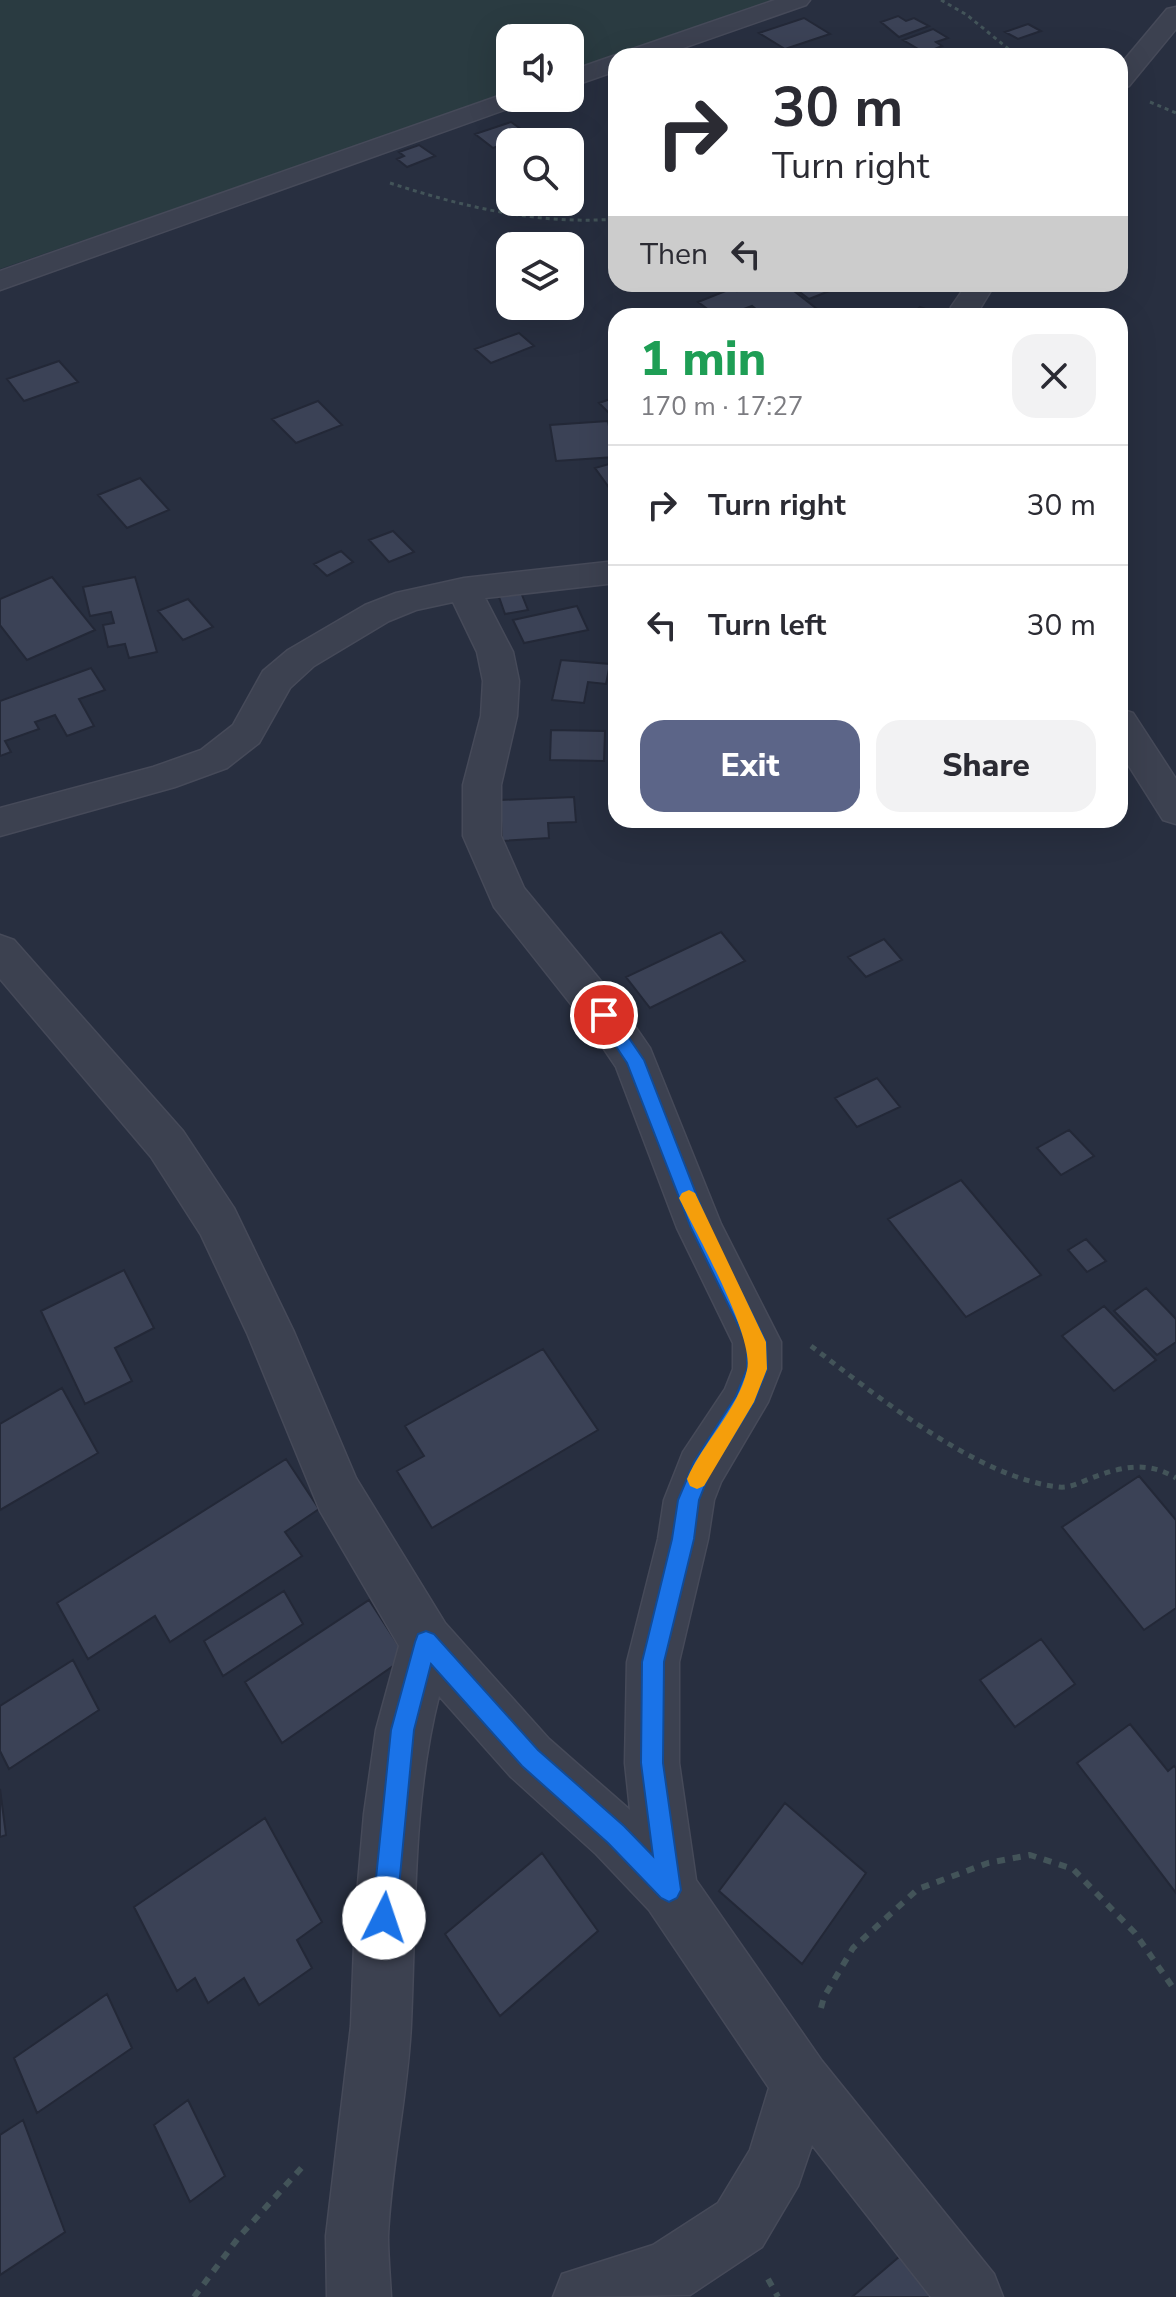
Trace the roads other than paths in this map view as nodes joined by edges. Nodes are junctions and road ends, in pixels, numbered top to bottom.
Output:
1 (798, 0) edge
2 (1176, 14) edge
3 (659, 48) edge
4 (608, 66) edge
5 (1128, 71) edge
6 (584, 74) edge
7 (496, 105) edge
8 (0, 281) edge
9 (608, 573) edge
10 (464, 589) junction
11 (1128, 735) edge
12 (1176, 810) edge
13 (0, 822) edge
14 (0, 951) edge
15 (426, 1642) junction
16 (669, 1890) junction
17 (801, 2082) junction
18 (359, 2297) edge
19 (585, 2297) edge
20 (971, 2297) edge

1 - 3 street
2 - 5 street
4 - 6 street
7 - 8 street
9 - 10 street
10 - 13 street
10 - 16 street
11 - 12 street
14 - 15 street
15 - 16 street
15 - 18 street
16 - 17 street
17 - 19 street
17 - 20 street

